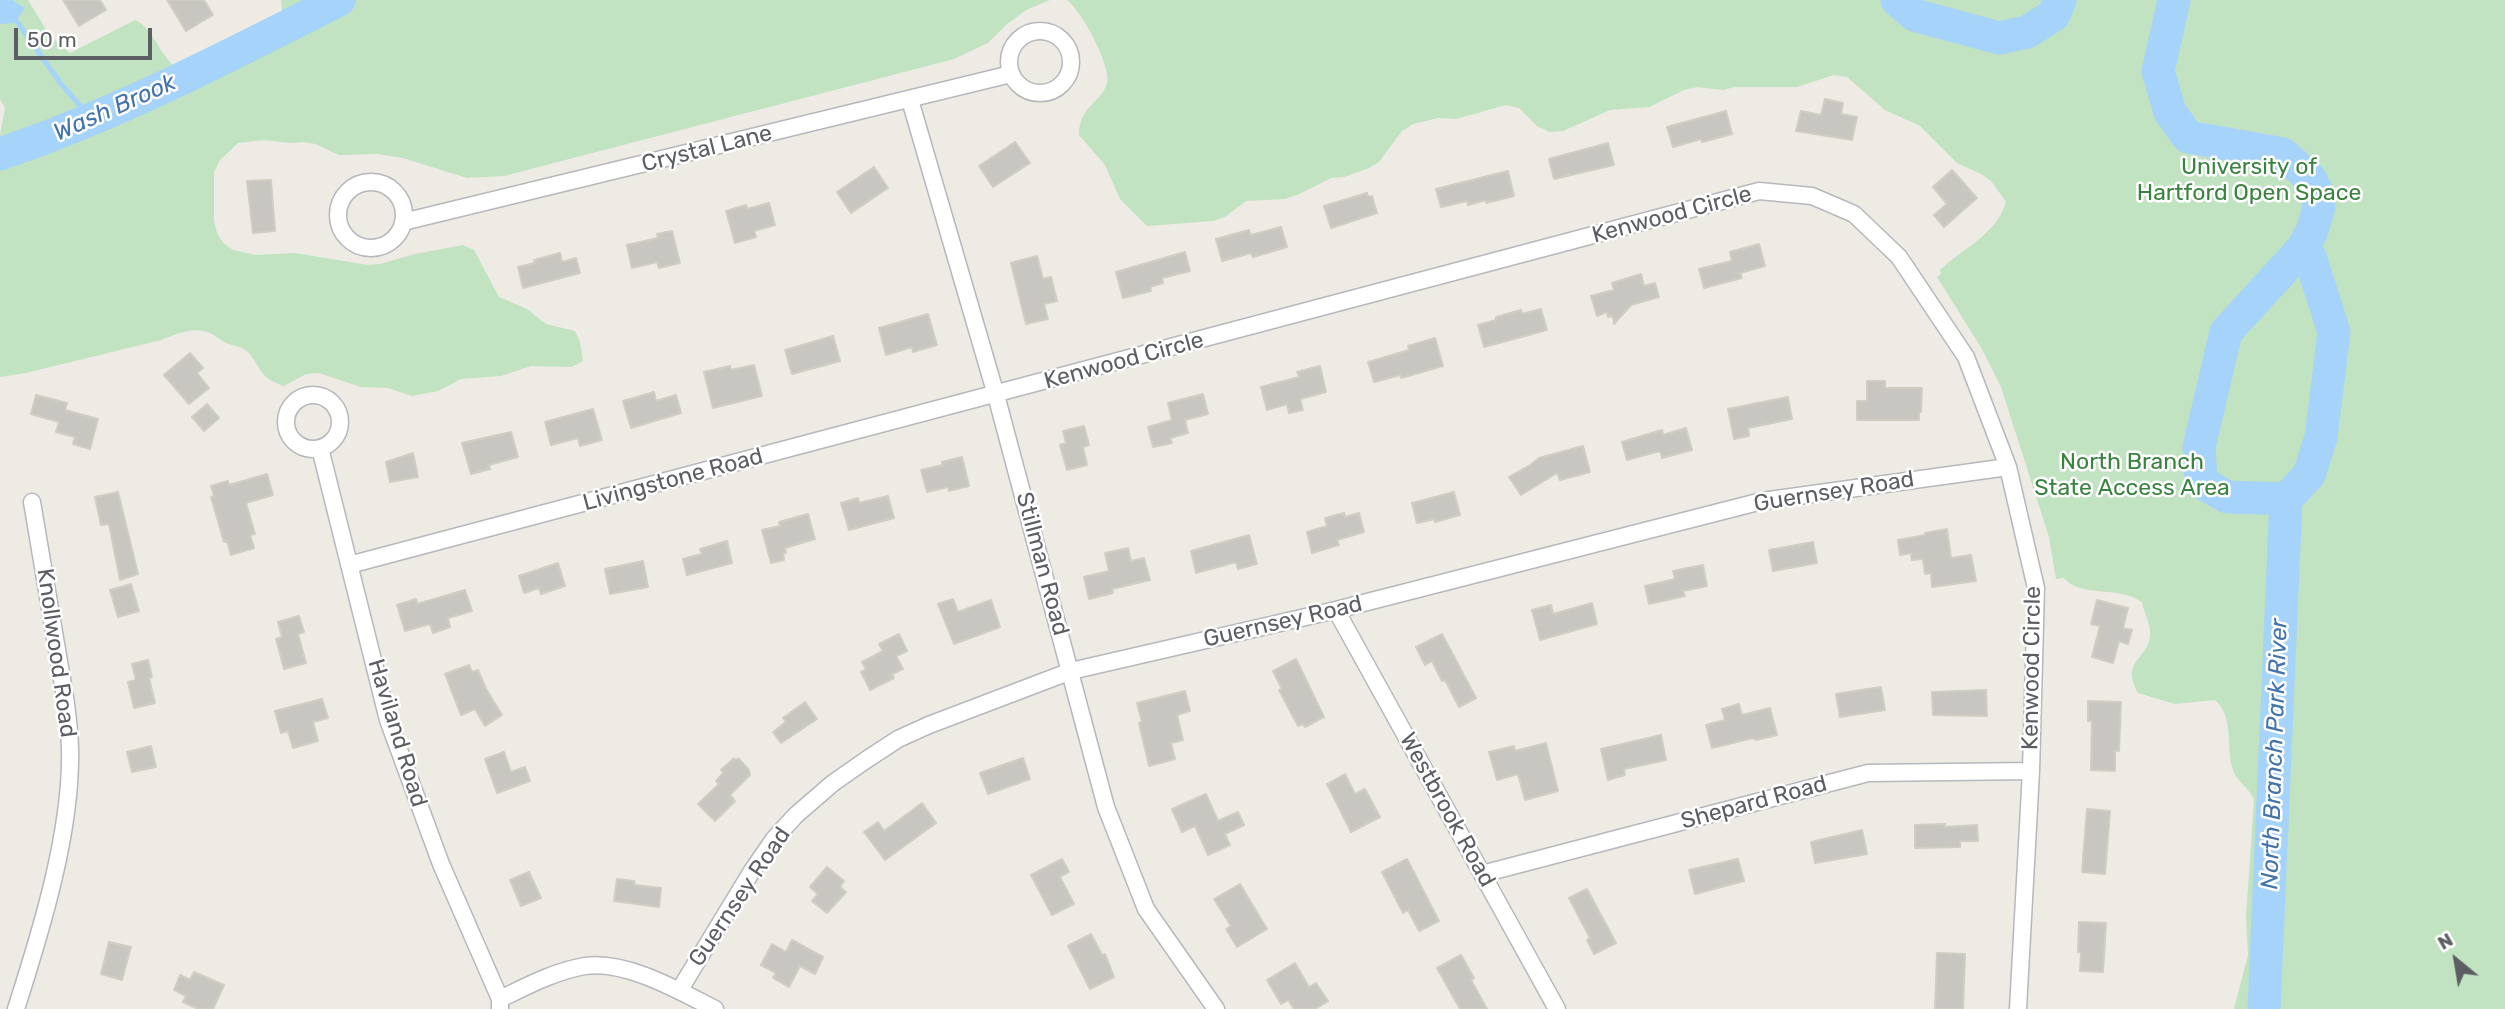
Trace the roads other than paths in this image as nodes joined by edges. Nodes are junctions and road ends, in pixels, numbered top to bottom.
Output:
1 (1011, 74) junction
2 (910, 100) junction
3 (403, 222) junction
4 (996, 395) junction
5 (320, 448) dead end
6 (2008, 467) junction
7 (32, 502) dead end
8 (349, 565) junction
9 (1336, 610) junction
10 (1071, 671) junction
11 (2031, 771) junction
12 (1482, 874) junction
13 (679, 991) junction
14 (500, 1004) edge
15 (16, 1009) edge
16 (715, 1009) edge
17 (1216, 1009) edge
18 (1557, 1009) edge
19 (2018, 1009) edge

1 - 1 street
1 - 2 street, Crystal Lane
2 - 3 street, Crystal Lane
2 - 4 street, Stillman Road
3 - 3 street
4 - 6 street, Kenwood Circle
4 - 8 street, Livingstone Road
4 - 10 street, Stillman Road
5 - 8 street, Haviland Road
6 - 9 street, Guernsey Road
6 - 11 street, Kenwood Circle
7 - 15 street, Knollwood Road
8 - 14 street, Haviland Road
9 - 10 street, Guernsey Road
9 - 12 street, Westbrook Road
10 - 13 street, Guernsey Road
10 - 17 street, Stillman Road
11 - 12 street, Shepard Road
11 - 19 street, Kenwood Circle
12 - 18 street, Westbrook Road
13 - 14 street
13 - 16 street

